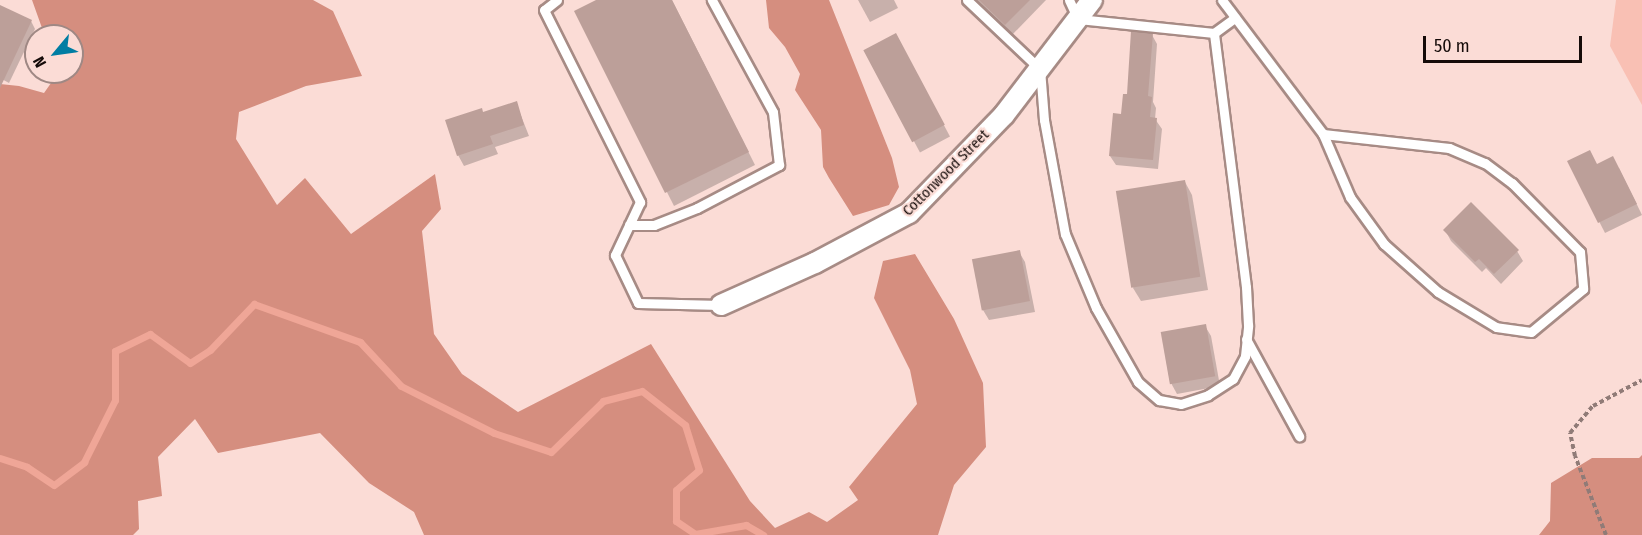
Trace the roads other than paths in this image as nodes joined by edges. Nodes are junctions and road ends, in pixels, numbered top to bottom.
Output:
1 (557, 0) edge
2 (712, 0) edge
3 (967, 0) edge
4 (1069, 0) edge
5 (1092, 0) edge
6 (1222, 0) edge
7 (1235, 18) junction
8 (1078, 19) junction
9 (1214, 33) junction
10 (1040, 69) junction
11 (1323, 134) junction
12 (629, 225) junction
13 (721, 305) joint
14 (1246, 339) junction
15 (1299, 436) dead end

1 - 12 lane
2 - 12 lane
3 - 10 lane
4 - 8 lane
5 - 8 street, Cottonwood Street
6 - 7 lane
7 - 9 lane
7 - 11 lane
8 - 9 lane
8 - 10 street, Cottonwood Street
9 - 14 lane
10 - 13 street, Cottonwood Street
10 - 14 lane
11 - 11 lane
12 - 13 lane
14 - 15 lane

